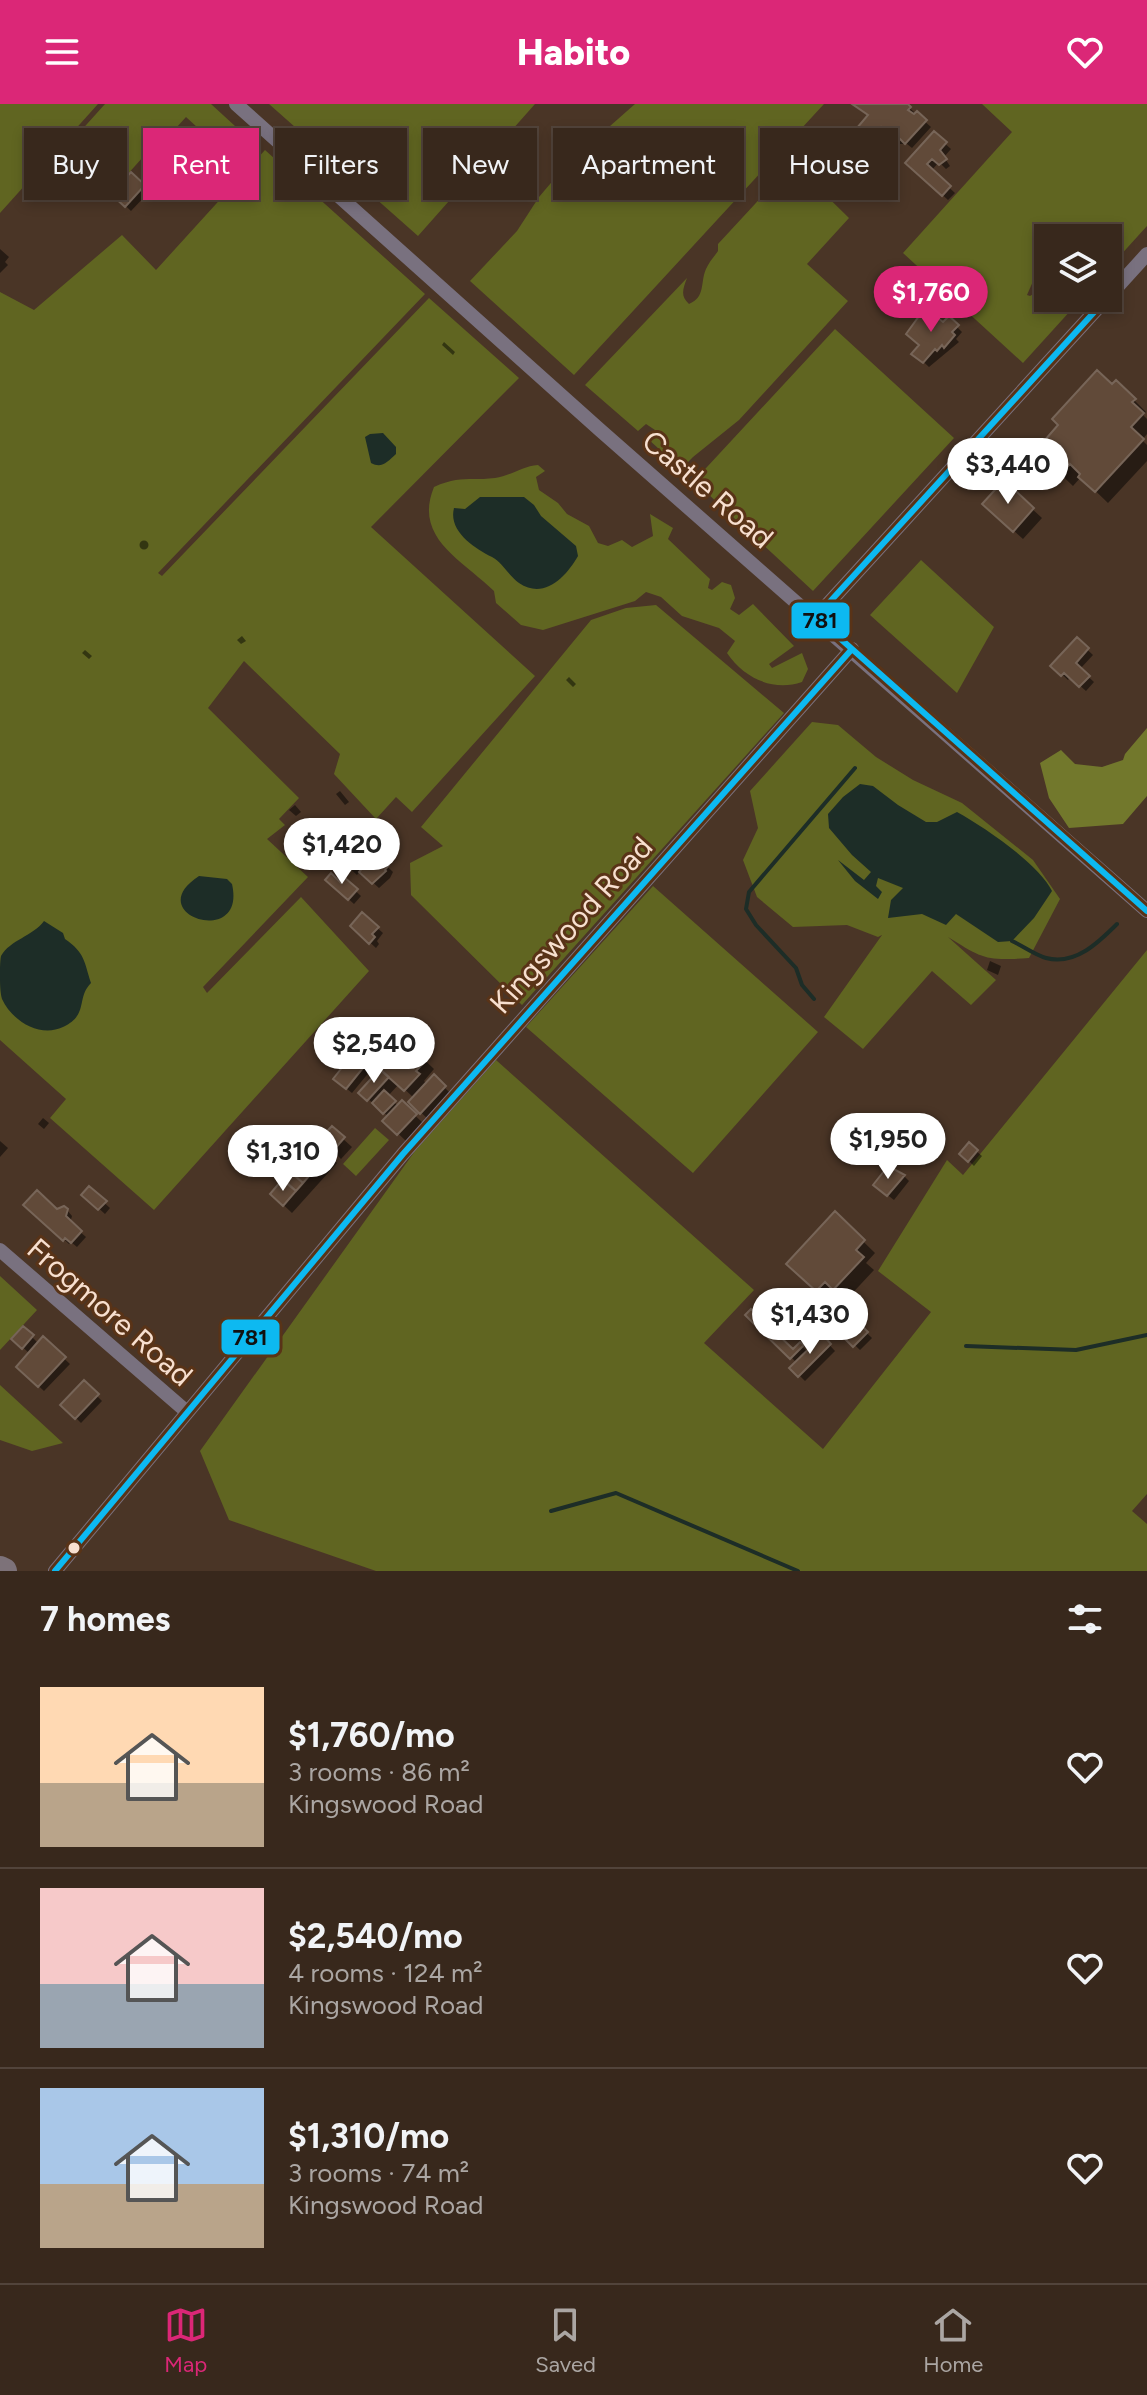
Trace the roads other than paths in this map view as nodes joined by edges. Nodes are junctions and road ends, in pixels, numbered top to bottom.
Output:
1 (236, 104) edge
2 (1147, 254) edge
3 (1122, 282) edge
4 (1095, 312) edge
5 (816, 617) junction
6 (852, 649) junction
7 (1147, 911) edge
8 (0, 1250) edge
9 (187, 1412) junction
10 (55, 1571) edge

1 - 5 street, Castle Road
2 - 3 street
4 - 5 street
5 - 6 street, Castle Road
6 - 7 street, Castle Road
6 - 9 street, Kingswood Road
8 - 9 street, Frogmore Road
9 - 10 street, Kingswood Road

